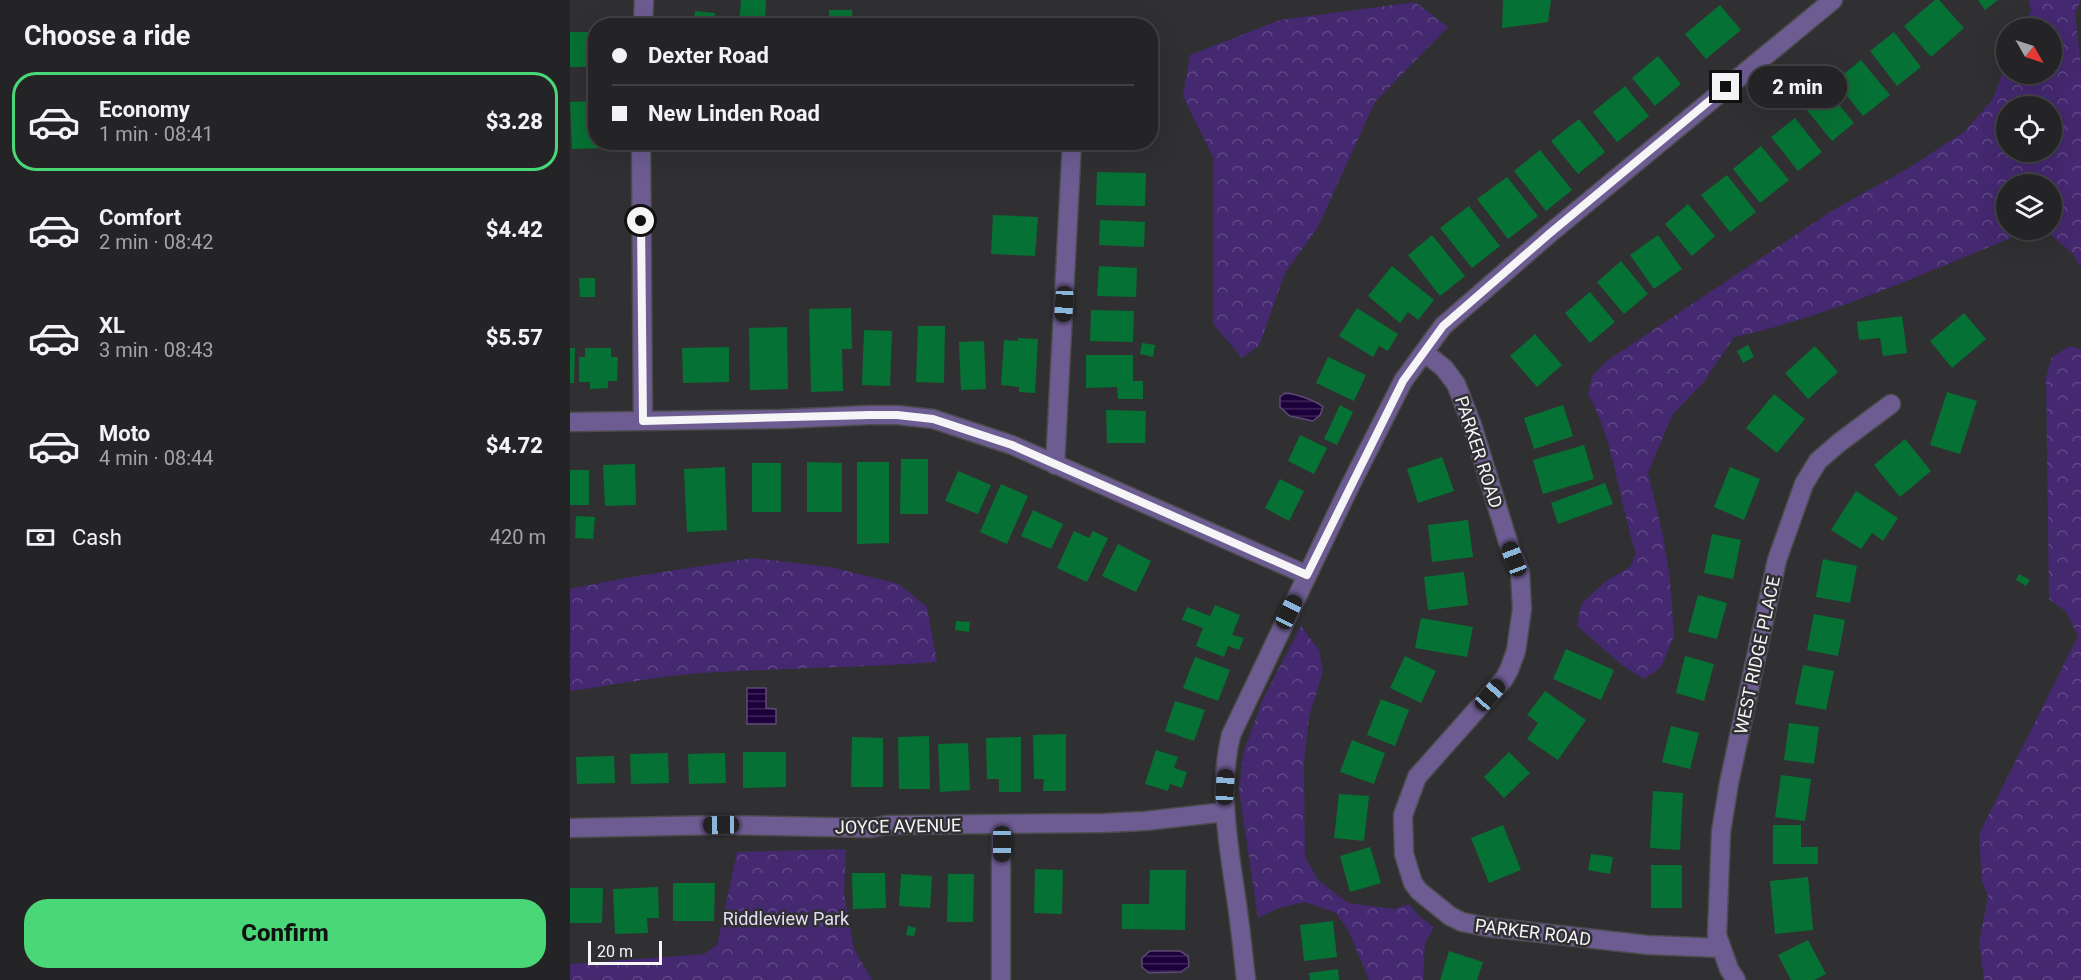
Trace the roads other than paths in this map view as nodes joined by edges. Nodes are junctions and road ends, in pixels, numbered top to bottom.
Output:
1 (644, 0) edge
2 (1833, 0) edge
3 (643, 18) edge
4 (641, 150) edge
5 (1072, 150) edge
6 (1425, 353) junction
7 (1891, 404) dead end
8 (643, 421) junction
9 (570, 422) edge
10 (1055, 465) junction
11 (1307, 575) junction
12 (1225, 812) junction
13 (1001, 824) junction
14 (570, 828) edge
15 (1721, 948) junction
16 (1001, 980) edge
17 (1246, 980) edge
18 (1736, 980) edge

1 - 3 street
2 - 6 street
4 - 8 street
5 - 10 street
6 - 11 street
6 - 15 street, PARKER ROAD
7 - 15 street, WEST RIDGE PLACE
8 - 9 street
8 - 10 street
10 - 11 street
11 - 12 street
12 - 13 street, JOYCE AVENUE
12 - 17 street
13 - 14 street, JOYCE AVENUE
13 - 16 street
15 - 18 street, WEST RIDGE PLACE

